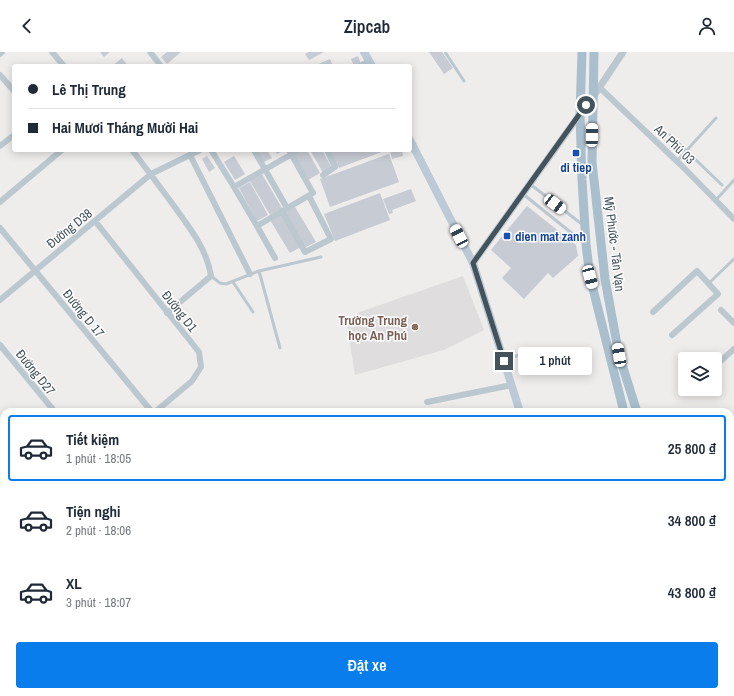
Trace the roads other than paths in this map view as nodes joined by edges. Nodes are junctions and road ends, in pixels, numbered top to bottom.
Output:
1 (52, 52) edge
2 (150, 52) edge
3 (364, 52) edge
4 (445, 52) edge
5 (582, 52) edge
6 (594, 52) edge
7 (623, 52) edge
8 (370, 63) edge
9 (62, 64) edge
10 (159, 64) edge
11 (0, 74) edge
12 (464, 81) dead end
13 (599, 87) junction
14 (12, 89) edge
15 (593, 97) junction
16 (580, 114) junction
17 (716, 118) dead end
18 (670, 135) dead end
19 (12, 137) edge
20 (412, 144) edge
21 (0, 146) edge
22 (687, 151) junction
23 (60, 152) edge
24 (134, 152) edge
25 (196, 152) edge
26 (212, 152) edge
27 (255, 152) edge
28 (290, 152) edge
29 (328, 152) edge
30 (190, 155) junction
31 (677, 161) junction
32 (265, 170) junction
33 (151, 174) junction
34 (323, 175) dead end
35 (734, 180) edge
36 (530, 184) junction
37 (722, 185) dead end
38 (234, 187) junction
39 (523, 194) junction
40 (309, 196) junction
41 (716, 200) junction
42 (0, 202) edge
43 (284, 210) junction
44 (734, 219) edge
45 (95, 221) junction
46 (257, 226) junction
47 (585, 227) junction
48 (0, 228) edge
49 (586, 244) junction
50 (321, 257) dead end
51 (274, 258) dead end
52 (734, 259) edge
53 (473, 263) junction
54 (35, 270) junction
55 (259, 271) junction
56 (250, 274) junction
57 (211, 276) junction
58 (233, 282) junction
59 (708, 284) junction
60 (0, 300) edge
61 (721, 310) dead end
62 (253, 312) dead end
63 (653, 312) dead end
64 (168, 313) junction
65 (734, 323) edge
66 (672, 335) dead end
67 (0, 345) edge
68 (280, 348) dead end
69 (734, 349) edge
70 (531, 350) dead end
71 (722, 360) edge
72 (504, 361) junction
73 (512, 385) junction
74 (427, 402) dead end
75 (52, 408) edge
76 (149, 408) edge
77 (160, 408) edge
78 (519, 408) edge
79 (623, 408) edge
80 (636, 408) edge

1 - 9 street
2 - 10 street
3 - 8 main road
4 - 12 lane
5 - 16 main road, Mỹ Phước - Tân Vạn
6 - 15 main road, Mỹ Phước - Tân Vạn
7 - 13 street
11 - 14 street
13 - 15 street
13 - 31 street, An Phú 03
15 - 16 main road
15 - 80 main road, Mỹ Phước - Tân Vạn
16 - 36 street
16 - 47 main road, Mỹ Phước - Tân Vạn
17 - 22 lane
18 - 22 lane
19 - 21 street
20 - 53 main road
22 - 31 lane
22 - 37 lane
23 - 42 street
24 - 33 street
25 - 30 street, Đường D38
26 - 38 street
27 - 32 street
28 - 32 street
28 - 40 street
29 - 34 street
30 - 33 street, Đường D38
30 - 56 street
31 - 41 street, An Phú 03
32 - 38 street
32 - 43 street
33 - 45 street, Đường D38
33 - 57 street
35 - 41 lane
36 - 39 street
36 - 47 lane
38 - 46 street
39 - 49 lane
39 - 53 street
40 - 43 street
40 - 43 street
41 - 44 street, An Phú 03
43 - 46 street
45 - 54 street, Đường D38
45 - 64 street, Đường D1
46 - 51 street
47 - 49 main road, Mỹ Phước - Tân Vạn
48 - 54 street, Đường D 17
49 - 79 main road, Mỹ Phước - Tân Vạn
50 - 55 lane
52 - 59 lane
53 - 72 main road
54 - 60 street, Đường D38
54 - 76 street, Đường D 17
55 - 56 lane
55 - 68 lane
56 - 58 lane
57 - 58 lane
57 - 64 street
58 - 62 lane
59 - 63 street
59 - 66 street
61 - 65 street
64 - 77 street, Đường D1
67 - 75 street, Đường D27
69 - 71 street
70 - 72 lane
72 - 73 main road
73 - 74 street
73 - 78 main road

